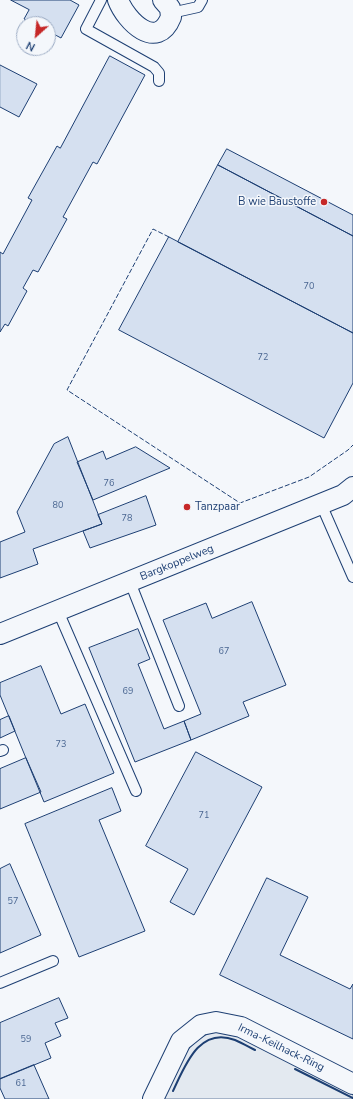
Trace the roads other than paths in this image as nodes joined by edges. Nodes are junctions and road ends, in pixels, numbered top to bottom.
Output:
1 (101, 0) edge
2 (118, 0) edge
3 (202, 0) edge
4 (167, 7) edge
5 (159, 81) dead end
6 (353, 487) edge
7 (321, 504) junction
8 (353, 577) edge
9 (130, 582) junction
10 (58, 611) junction
11 (0, 634) edge
12 (179, 706) dead end
13 (136, 791) dead end
14 (53, 961) dead end
15 (0, 983) edge
16 (353, 1084) edge
17 (152, 1099) edge

1 - 5 lane
2 - 4 street
3 - 4 lane
6 - 7 street, Bargkoppelweg
7 - 8 lane
7 - 9 street, Bargkoppelweg
9 - 10 street, Bargkoppelweg
9 - 12 lane
10 - 11 street, Bargkoppelweg
10 - 13 lane
14 - 15 lane
16 - 17 street, Irma-Keilhack-Ring

